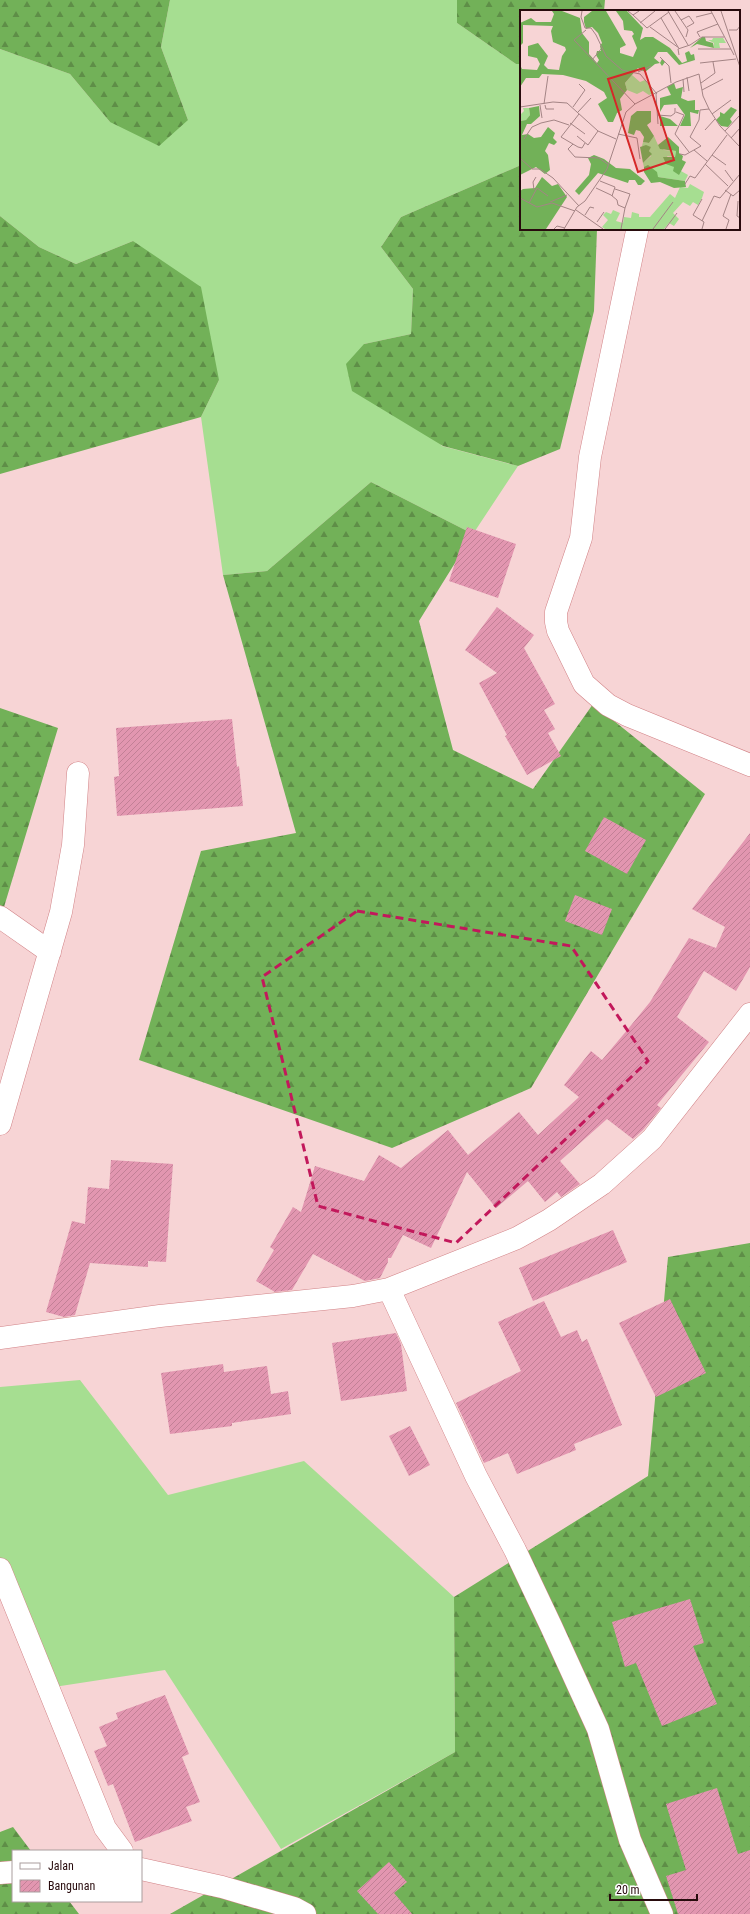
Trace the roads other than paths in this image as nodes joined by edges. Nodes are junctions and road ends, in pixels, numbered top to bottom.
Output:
1 (637, 231) dead end
2 (750, 765) edge
3 (78, 773) dead end
4 (0, 917) edge
5 (50, 952) junction
6 (750, 1014) edge
7 (0, 1124) edge
8 (389, 1289) junction
9 (0, 1338) edge
10 (0, 1569) edge
11 (121, 1850) edge
12 (142, 1868) edge
13 (12, 1872) edge
14 (0, 1873) edge
15 (305, 1914) edge
16 (662, 1914) edge

1 - 2 street
3 - 5 street
4 - 5 street
5 - 7 street
6 - 8 street
8 - 9 street
8 - 16 street
10 - 11 street
12 - 15 street
13 - 14 street

